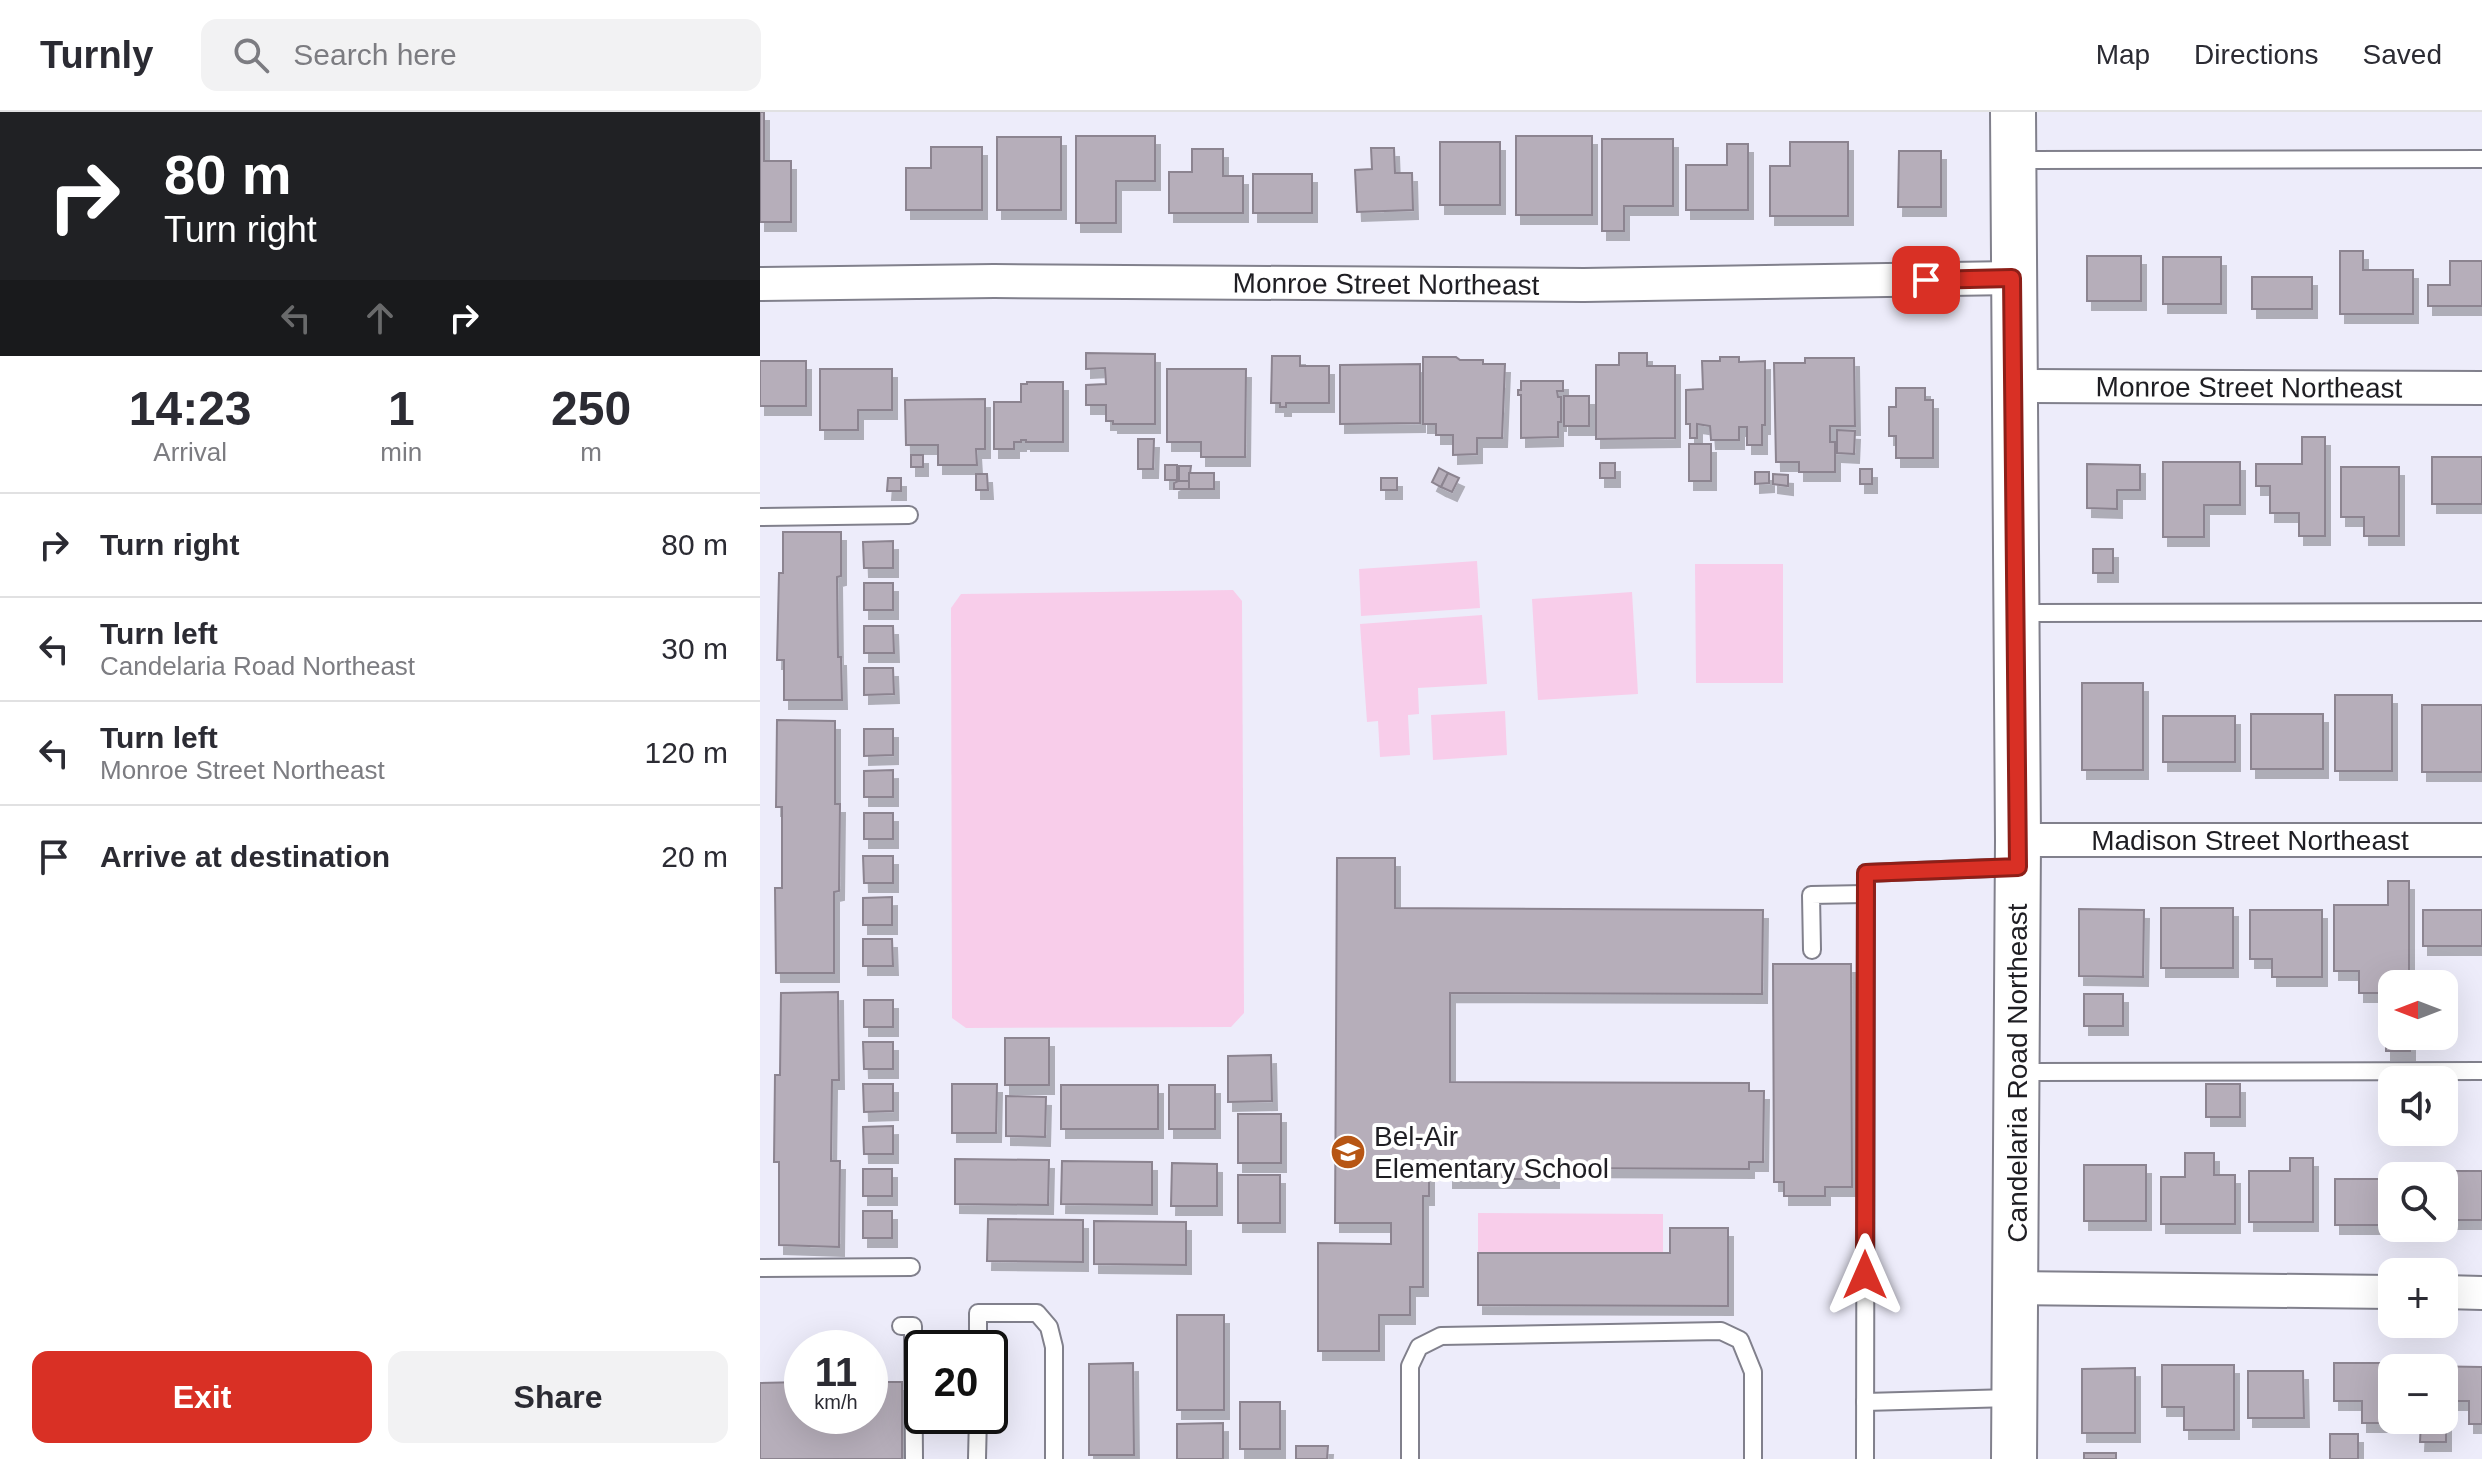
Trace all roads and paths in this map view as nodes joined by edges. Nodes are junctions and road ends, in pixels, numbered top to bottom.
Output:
1 (2013, 112) edge
2 (2482, 159) edge
3 (2013, 160) junction
4 (2012, 278) junction
5 (760, 284) edge
6 (2015, 386) junction
7 (2482, 388) edge
8 (909, 515) dead end
9 (760, 517) edge
10 (2482, 612) edge
11 (2016, 613) junction
12 (2482, 840) edge
13 (2018, 854) junction
14 (1865, 894) junction
15 (1812, 950) dead end
16 (2482, 1071) edge
17 (2017, 1072) junction
18 (911, 1267) dead end
19 (760, 1268) edge
20 (2016, 1288) junction
21 (2378, 1292) edge
22 (2458, 1292) edge
23 (2482, 1293) edge
24 (901, 1326) dead end
25 (978, 1330) edge
26 (2015, 1398) junction
27 (1865, 1402) junction
28 (978, 1434) edge
29 (914, 1459) edge
30 (977, 1459) edge
31 (1054, 1459) edge
32 (1410, 1459) edge
33 (1753, 1459) edge
34 (1865, 1459) edge
35 (2014, 1459) edge

1 - 3 main road, Candelaria Road Northeast
2 - 3 lane
3 - 4 main road, Candelaria Road Northeast
4 - 5 street, Monroe Street Northeast
4 - 6 main road, Candelaria Road Northeast
6 - 7 street, Monroe Street Northeast
6 - 11 main road, Candelaria Road Northeast
8 - 9 lane
10 - 11 lane
11 - 13 main road, Candelaria Road Northeast
12 - 13 street, Madison Street Northeast
13 - 14 lane
13 - 17 main road, Candelaria Road Northeast
14 - 15 lane
14 - 27 lane
16 - 17 lane
17 - 20 main road, Candelaria Road Northeast
18 - 19 lane
20 - 21 street
20 - 26 main road, Candelaria Road Northeast
22 - 23 street
24 - 29 lane
25 - 31 lane
26 - 27 lane
26 - 35 main road, Candelaria Road Northeast
27 - 34 lane
28 - 30 lane
32 - 33 lane

